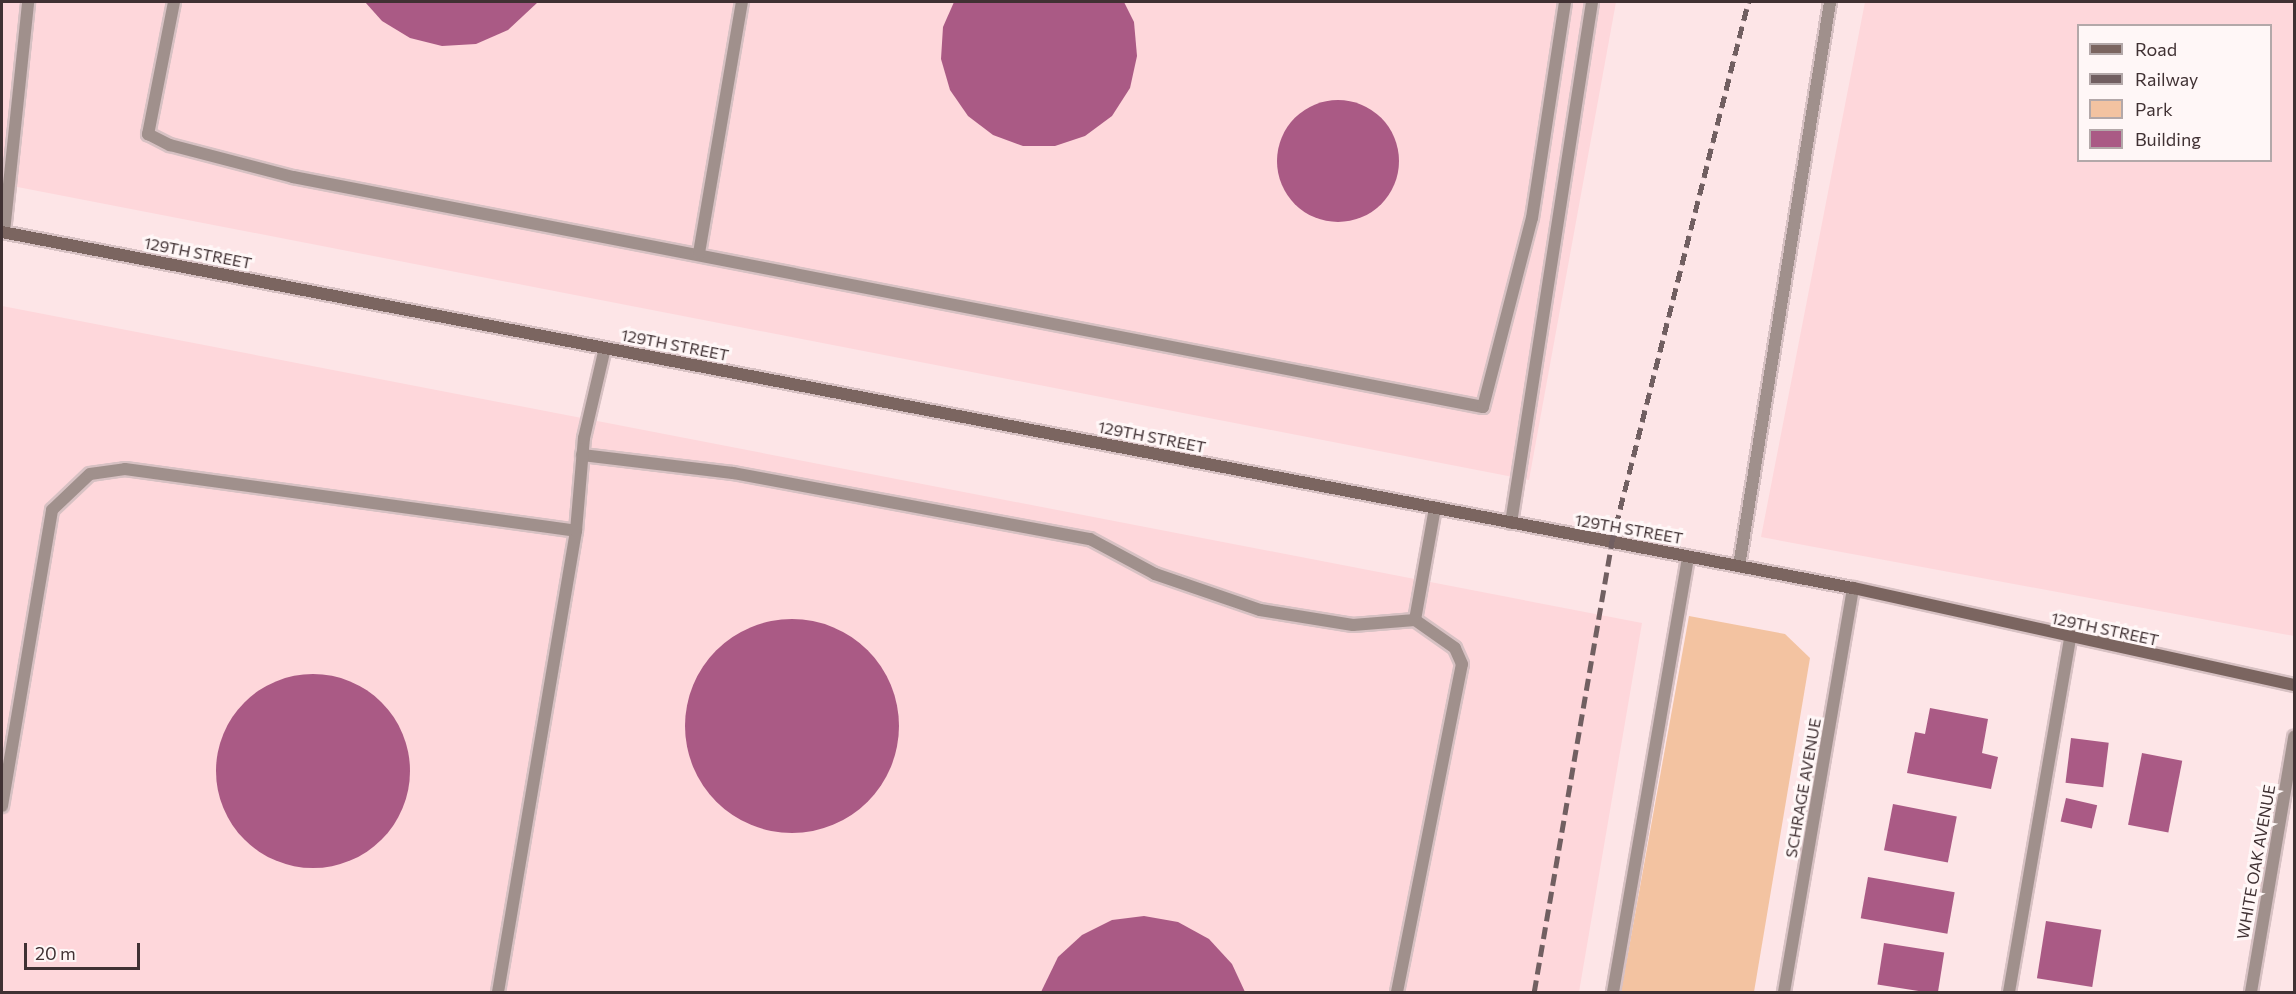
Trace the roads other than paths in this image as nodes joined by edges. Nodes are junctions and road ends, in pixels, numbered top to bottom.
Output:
1 (28, 2) edge
2 (174, 2) edge
3 (741, 2) edge
4 (1565, 2) edge
5 (1592, 2) edge
6 (1830, 2) edge
7 (3, 232) edge
8 (699, 253) junction
9 (605, 348) junction
10 (582, 455) junction
11 (1435, 508) junction
12 (1511, 523) junction
13 (576, 531) junction
14 (1688, 557) junction
15 (1739, 566) junction
16 (1853, 588) junction
17 (1415, 620) junction
18 (2070, 638) junction
19 (2295, 685) edge
20 (2295, 737) edge
21 (2, 806) edge
22 (498, 993) edge
23 (1397, 993) edge
24 (1613, 993) edge
25 (1785, 993) edge
26 (2009, 993) edge
27 (2251, 993) edge

1 - 7 street
2 - 8 street
3 - 8 street
4 - 8 street
5 - 12 street
6 - 15 street
7 - 9 main road, 129TH STREET
9 - 10 street
9 - 11 main road, 129TH STREET
10 - 13 street
10 - 17 street
11 - 12 main road, 129TH STREET
11 - 17 street
12 - 14 main road, 129TH STREET
13 - 21 street
13 - 22 street
14 - 15 main road, 129TH STREET
14 - 24 street
15 - 16 main road, 129TH STREET
16 - 18 main road, 129TH STREET
16 - 25 street, SCHRAGE AVENUE
17 - 23 street
18 - 19 main road, 129TH STREET
18 - 26 street
20 - 27 street, WHITE OAK AVENUE

